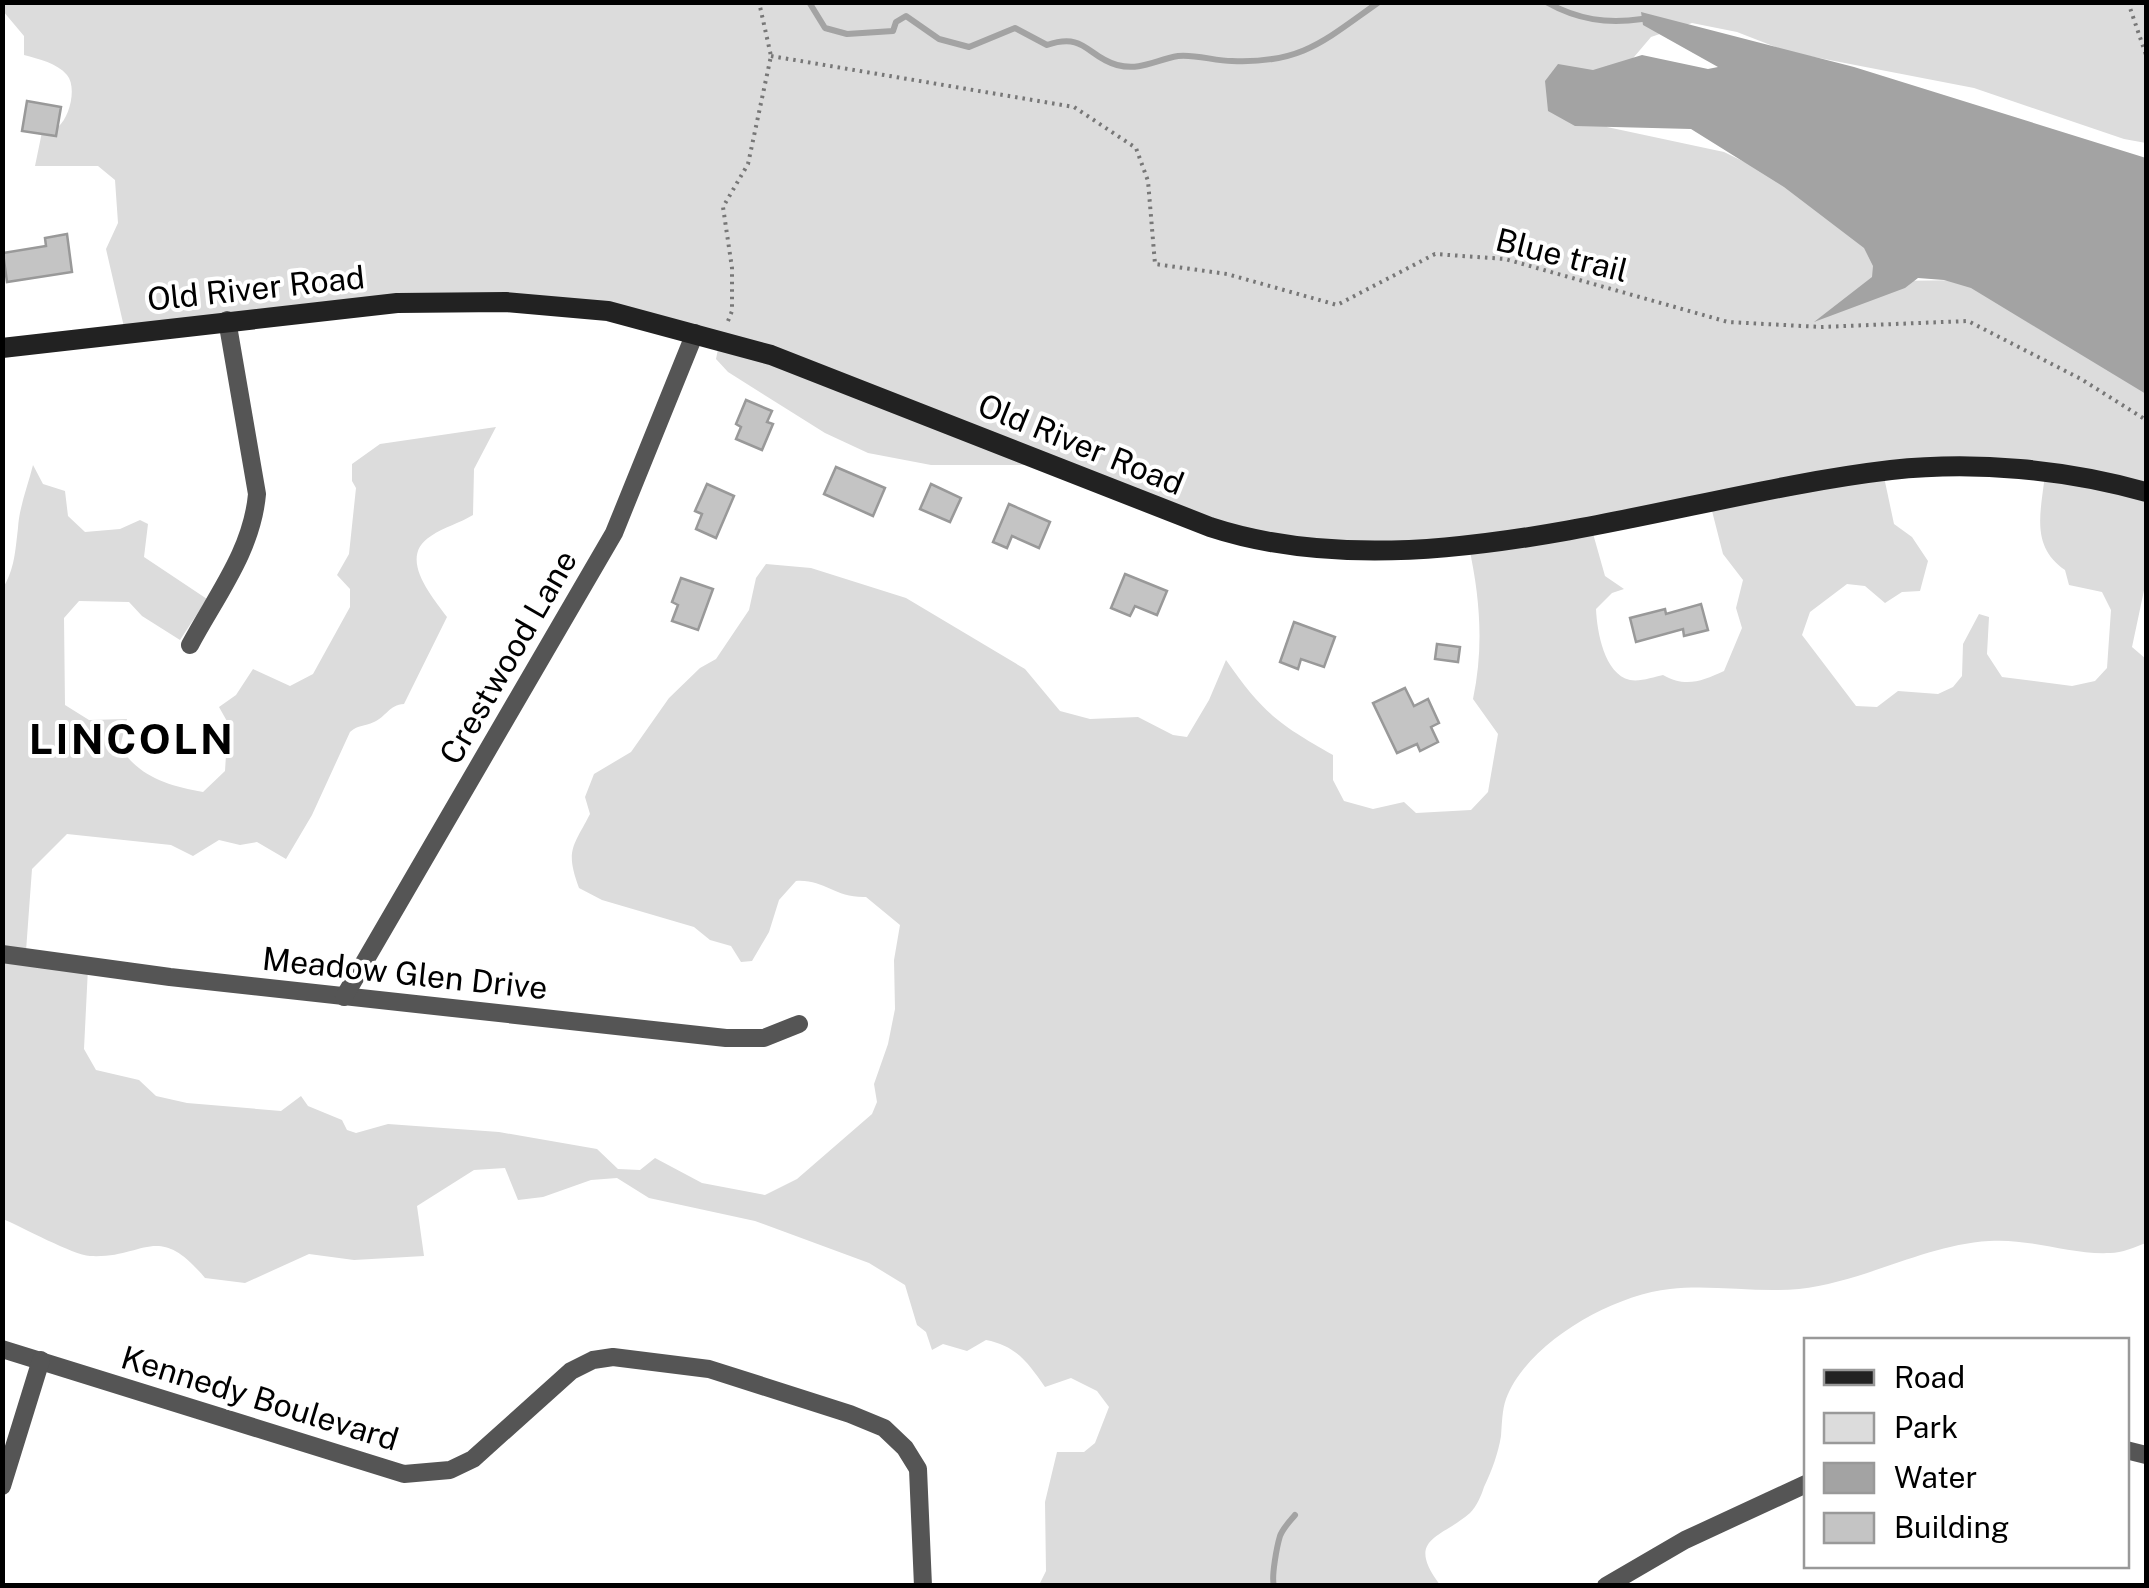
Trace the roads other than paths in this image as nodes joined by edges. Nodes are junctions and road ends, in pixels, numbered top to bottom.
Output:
1 (227, 320) junction
2 (695, 333) junction
3 (2, 348) edge
4 (2146, 492) edge
5 (190, 645) dead end
6 (2, 954) edge
7 (344, 997) junction
8 (799, 1024) dead end
9 (2, 1348) edge
10 (42, 1360) junction
11 (1804, 1485) edge
12 (2, 1486) edge
13 (923, 1586) edge
14 (1606, 1586) edge

1 - 2 main road, Old River Road
1 - 3 main road, Old River Road
1 - 5 street
2 - 4 main road, Old River Road
2 - 7 street, Crestwood Lane
6 - 7 street, Meadow Glen Drive
7 - 8 street, Meadow Glen Drive
9 - 10 street, Kennedy Boulevard
10 - 12 street
10 - 13 street, Kennedy Boulevard
11 - 14 street

